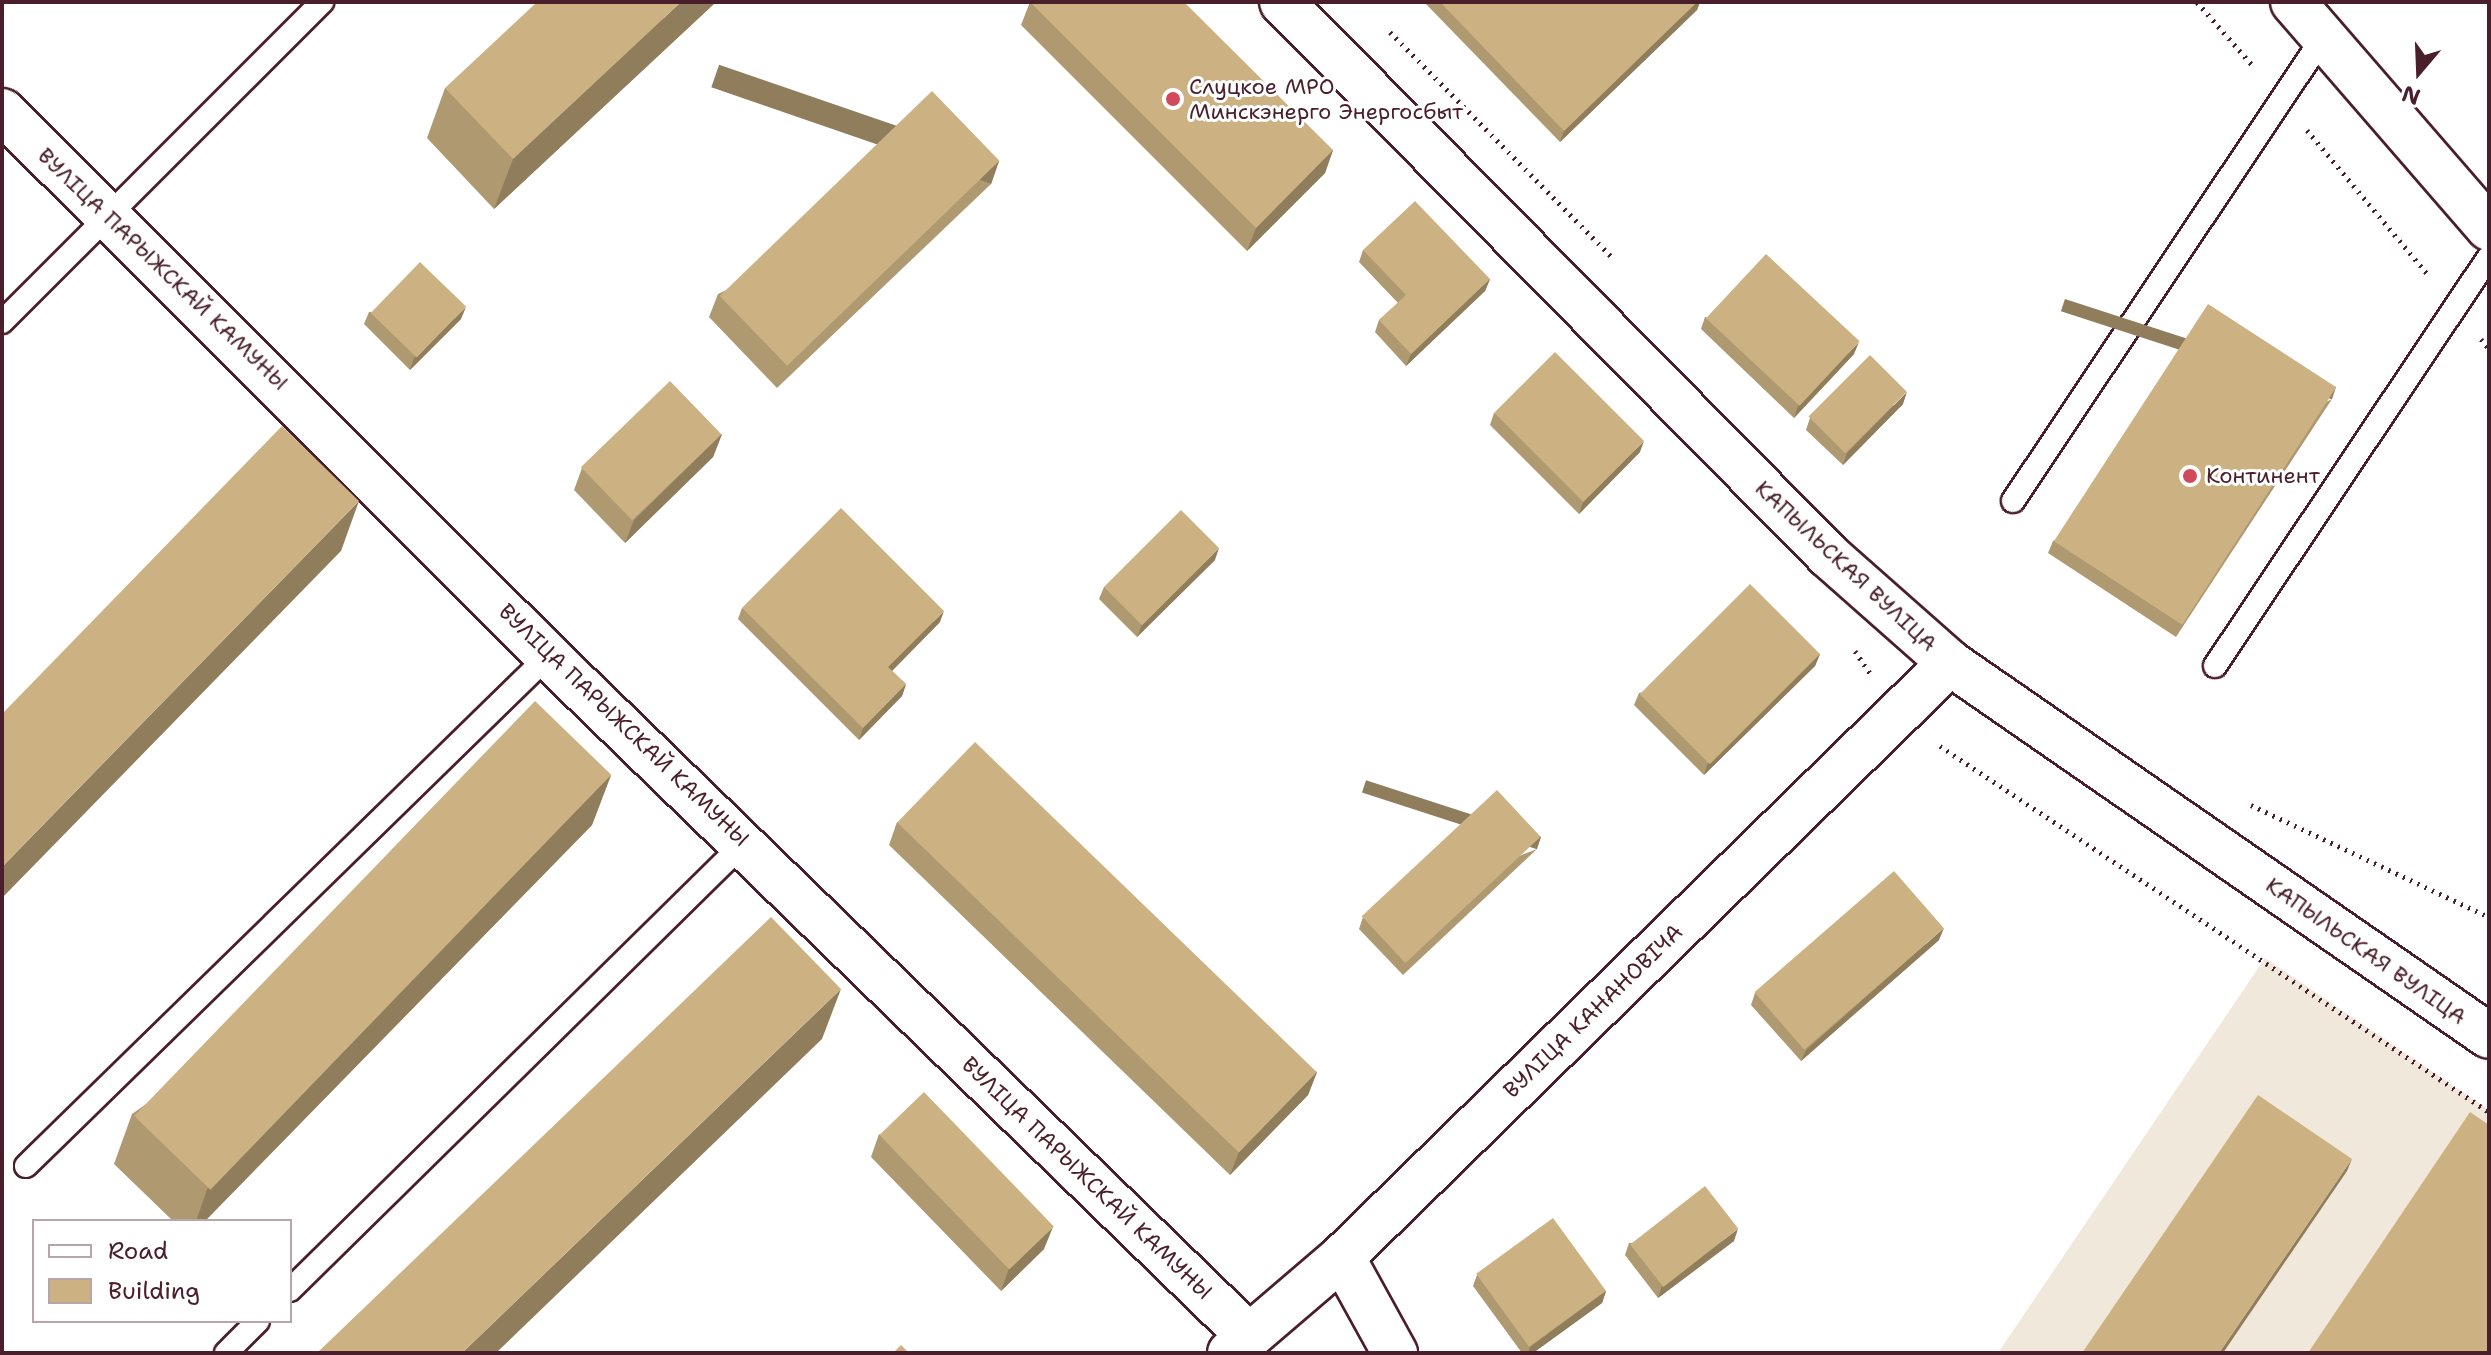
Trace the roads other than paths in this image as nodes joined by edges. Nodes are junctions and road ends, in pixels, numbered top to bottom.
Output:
1 (322, 2) edge
2 (1282, 2) edge
3 (2293, 2) edge
4 (2324, 36) junction
5 (2, 111) edge
6 (108, 214) junction
7 (2489, 228) edge
8 (2489, 257) edge
9 (2, 322) edge
10 (2013, 501) dead end
11 (548, 656) junction
12 (1950, 663) junction
13 (2215, 666) dead end
14 (745, 842) junction
15 (2489, 1036) edge
16 (26, 1166) dead end
17 (1342, 1257) junction
18 (292, 1288) edge
19 (256, 1323) edge
20 (1240, 1344) edge
21 (226, 1353) edge
22 (1395, 1353) edge

1 - 6 lane
2 - 12 street, КАПЫЛЬСКАЯ ВУЛІЦА
3 - 4 street
4 - 7 street
4 - 10 lane
5 - 6 street, ВУЛІЦА ПАРЫЖСКАЙ КАМУНЫ
6 - 9 lane
6 - 11 street, ВУЛІЦА ПАРЫЖСКАЙ КАМУНЫ
8 - 13 lane
11 - 14 street, ВУЛІЦА ПАРЫЖСКАЙ КАМУНЫ
11 - 16 lane
12 - 15 street, КАПЫЛЬСКАЯ ВУЛІЦА
12 - 17 street, ВУЛІЦА КАНАНОВІЧА
14 - 18 lane
14 - 20 street, ВУЛІЦА ПАРЫЖСКАЙ КАМУНЫ
17 - 20 street, ВУЛІЦА КАНАНОВІЧА
17 - 22 street
19 - 21 lane

